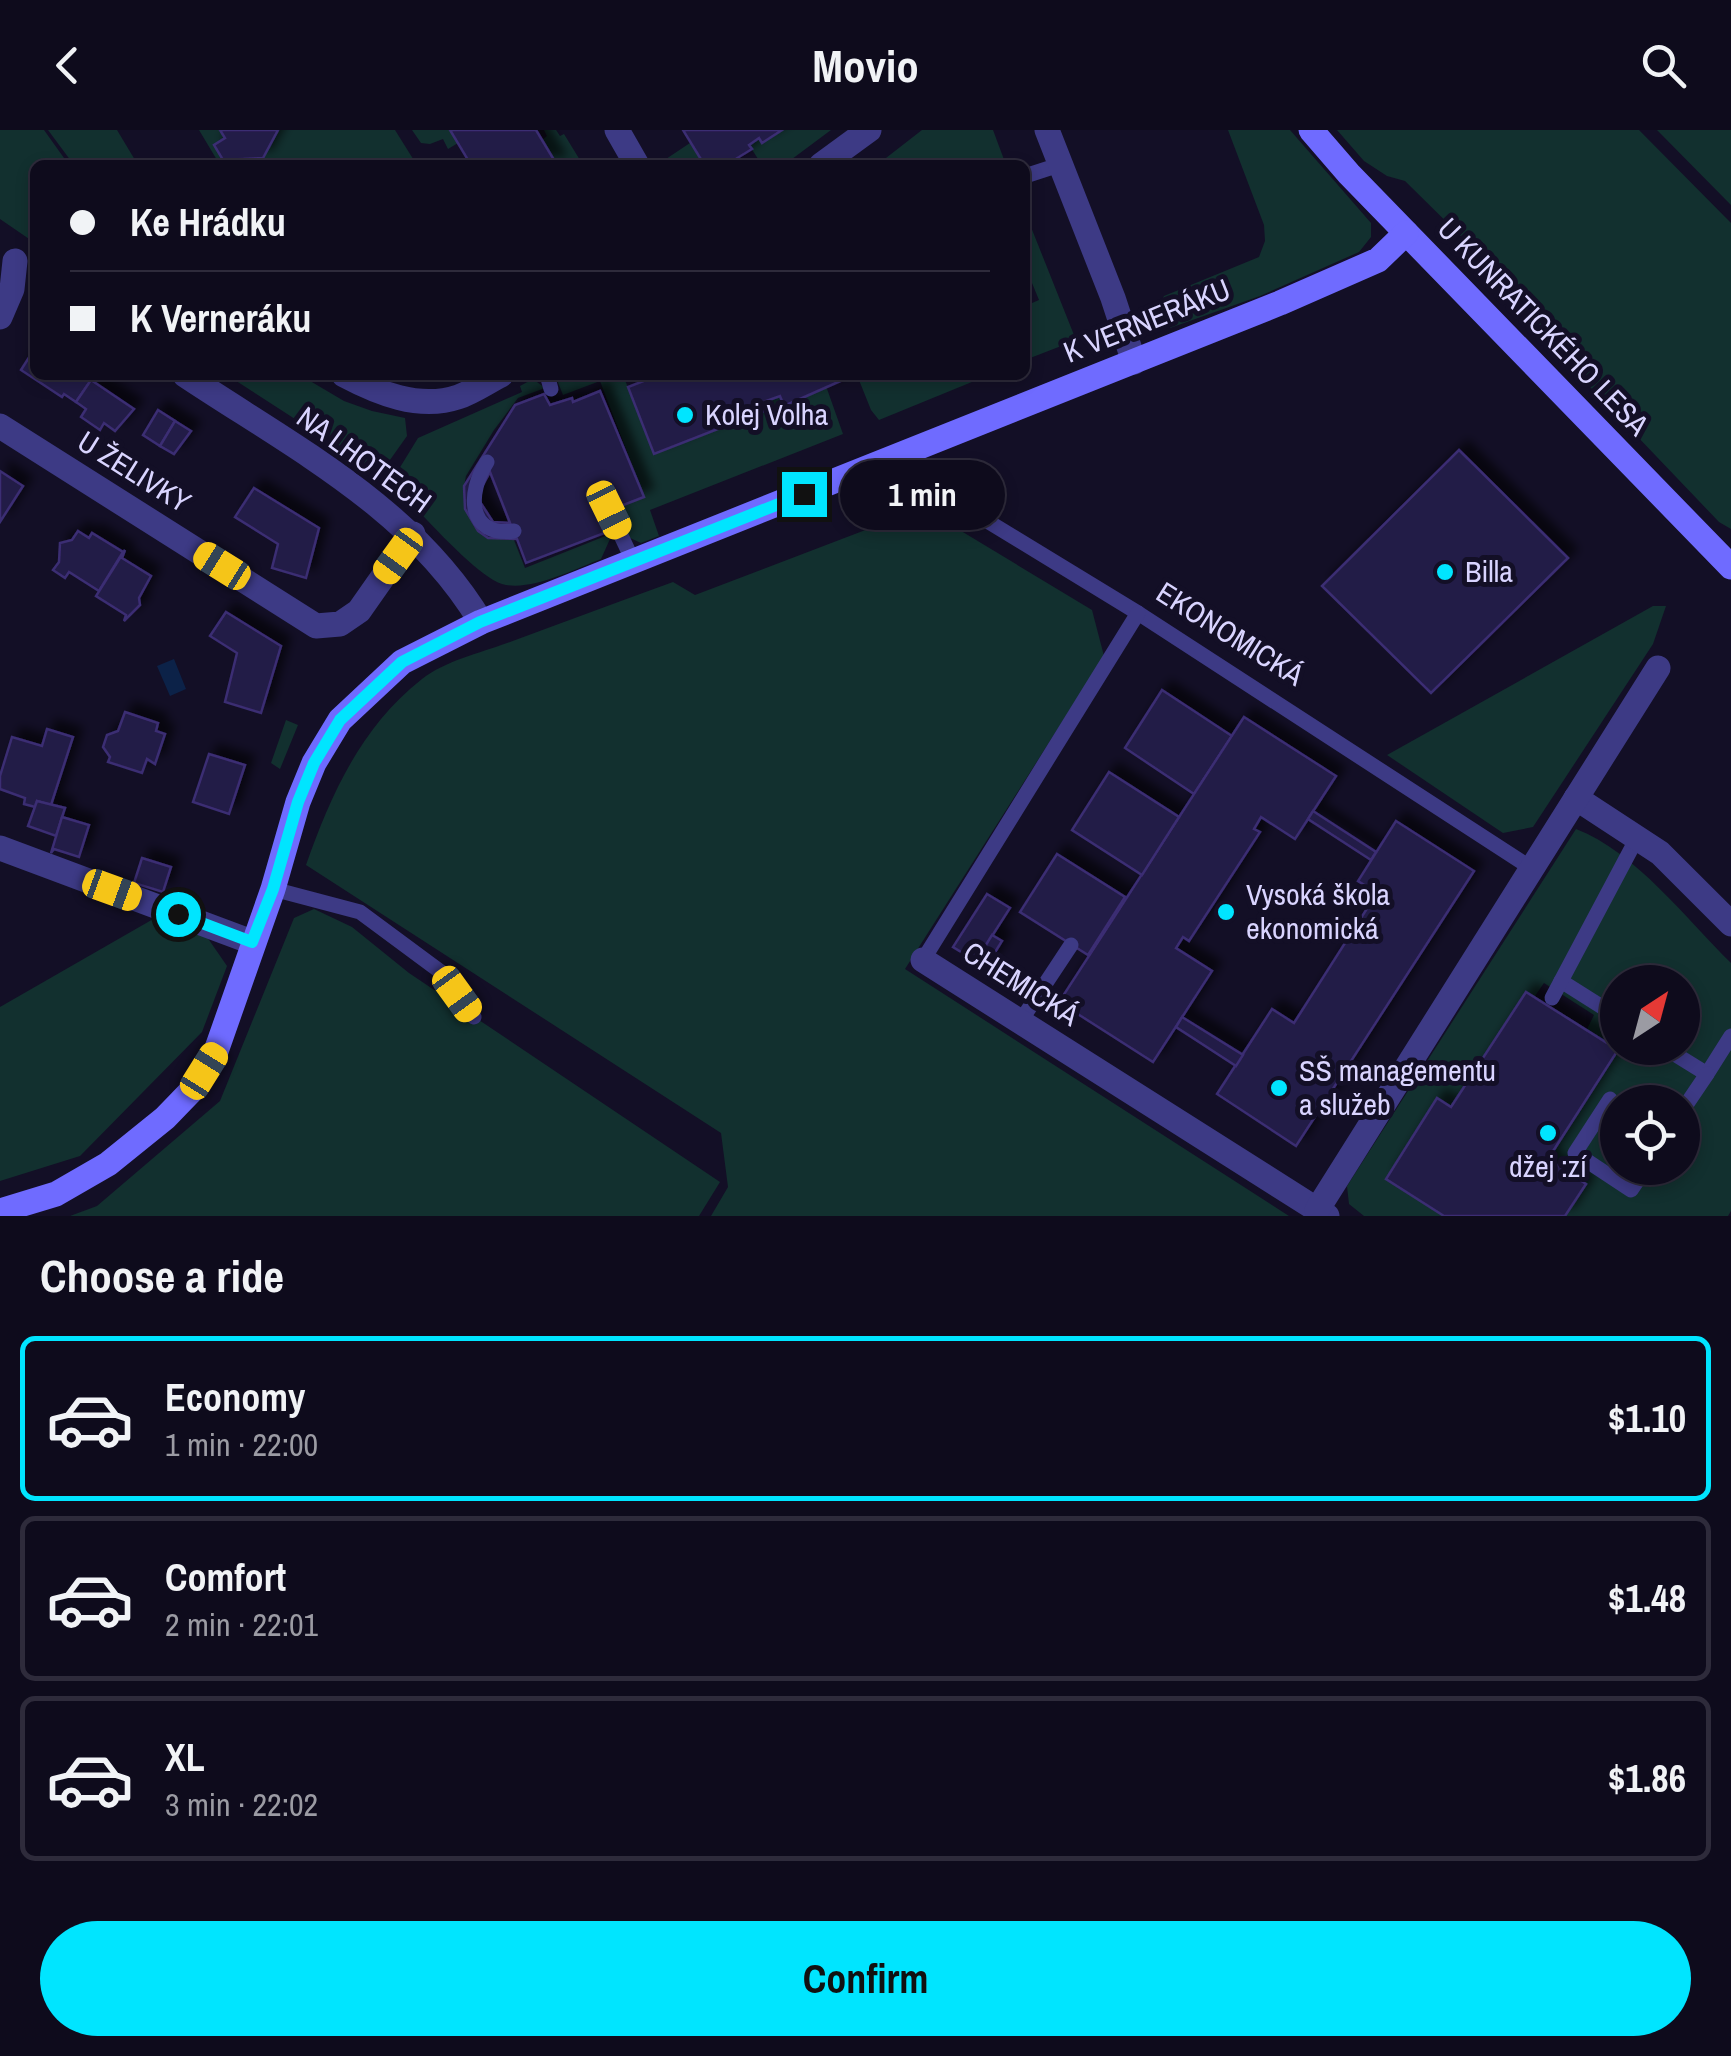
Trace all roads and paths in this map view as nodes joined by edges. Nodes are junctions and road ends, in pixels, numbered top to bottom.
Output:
1 (617, 130) edge
2 (868, 130) edge
3 (1048, 130) edge
4 (1311, 130) edge
5 (634, 160) edge
6 (828, 160) edge
7 (1062, 164) junction
8 (1030, 174) edge
9 (1406, 233) junction
10 (17, 262) edge
11 (0, 317) edge
12 (1134, 362) junction
13 (193, 380) edge
14 (354, 380) edge
15 (491, 380) edge
16 (0, 426) edge
17 (893, 458) junction
18 (486, 462) dead end
19 (609, 510) dead end
20 (514, 531) dead end
21 (413, 534) junction
22 (634, 561) junction
23 (1731, 567) edge
24 (1138, 613) junction
25 (480, 622) junction
26 (1658, 668) dead end
27 (1576, 798) junction
28 (1638, 838) junction
29 (0, 848) edge
30 (1531, 868) junction
31 (273, 889) junction
32 (1731, 924) edge
33 (252, 942) junction
34 (1071, 945) dead end
35 (923, 960) joint
36 (1561, 981) junction
37 (1552, 998) dead end
38 (1600, 1006) edge
39 (474, 1017) dead end
40 (1020, 1022) junction
41 (1731, 1036) edge
42 (1692, 1065) edge
43 (1706, 1074) junction
44 (1699, 1085) edge
45 (1600, 1114) edge
46 (1600, 1169) edge
47 (0, 1212) edge
48 (1322, 1213) edge

1 - 5 street
2 - 6 street
3 - 7 street
4 - 9 street, U KUNRATICKÉHO LESA
7 - 8 lane
7 - 12 street
9 - 12 street, K VERNERÁKU
9 - 23 street, U KUNRATICKÉHO LESA
10 - 11 street
12 - 17 street, K VERNERÁKU
13 - 21 street, NA LHOTECH
14 - 15 street
16 - 21 street, U ŽELIVKY
17 - 22 street, K VERNERÁKU
17 - 24 lane, EKONOMICKÁ
18 - 20 lane
19 - 22 lane
21 - 25 street, NA LHOTECH
22 - 25 street, K VERNERÁKU
24 - 30 lane, EKONOMICKÁ
24 - 35 lane, CHEMICKÁ
25 - 31 street, K VERNERÁKU
26 - 27 street
27 - 28 street
27 - 30 street
28 - 32 street
28 - 36 lane
29 - 33 street
30 - 48 street
31 - 33 street, K VERNERÁKU
31 - 39 lane
33 - 47 street, K VERNERÁKU
34 - 40 lane
35 - 40 street, CHEMICKÁ
36 - 37 lane
36 - 38 lane
40 - 48 street, CHEMICKÁ
41 - 43 lane
42 - 43 lane
43 - 44 lane
45 - 46 lane

